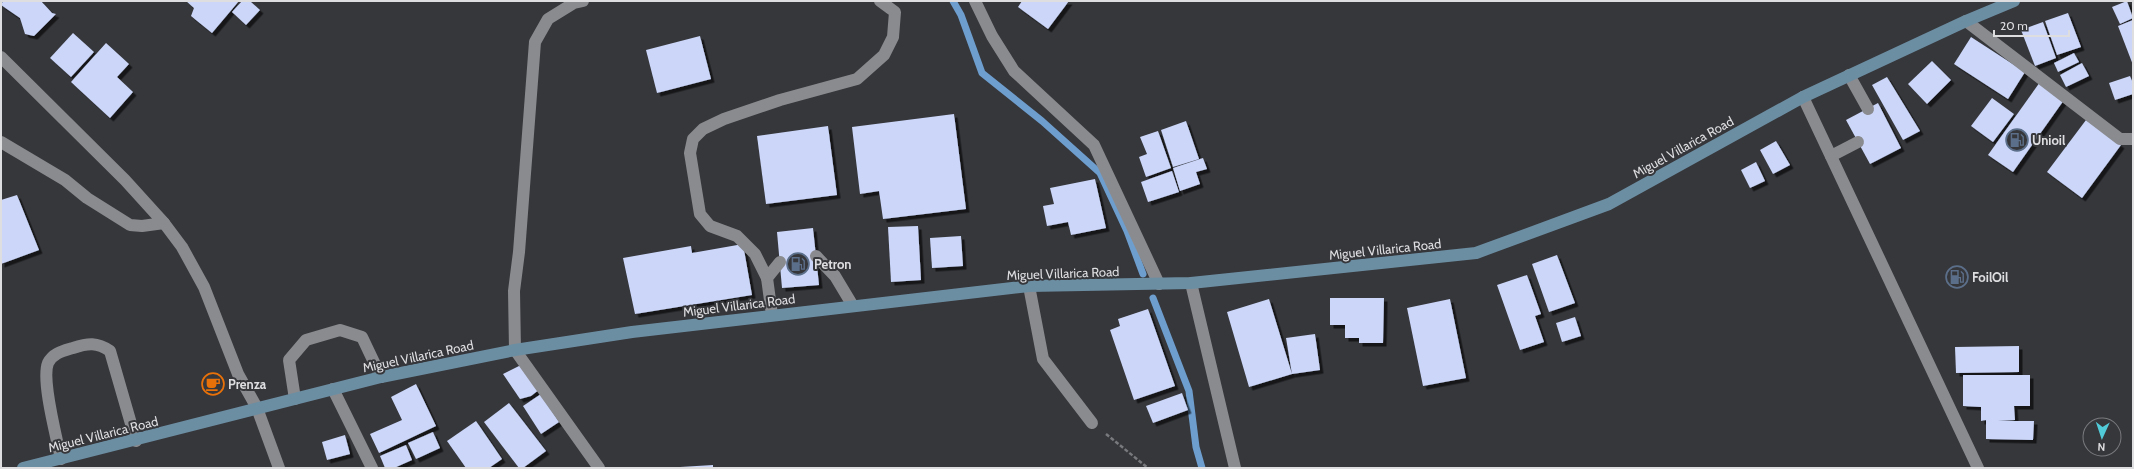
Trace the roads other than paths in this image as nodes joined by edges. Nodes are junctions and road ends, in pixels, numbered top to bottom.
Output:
1 (583, 1) edge
2 (880, 1) edge
3 (975, 1) edge
4 (2014, 1) edge
5 (1966, 20) junction
6 (1, 57) edge
7 (1849, 75) junction
8 (1803, 97) junction
9 (1868, 109) dead end
10 (2133, 139) edge
11 (1, 142) edge
12 (1858, 142) dead end
13 (1831, 156) junction
14 (164, 223) junction
15 (816, 256) dead end
16 (780, 262) dead end
17 (767, 278) junction
18 (1192, 283) junction
19 (1159, 284) junction
20 (1029, 286) junction
21 (853, 306) junction
22 (772, 315) junction
23 (515, 350) junction
24 (381, 377) junction
25 (333, 389) junction
26 (295, 399) junction
27 (257, 408) junction
28 (1092, 423) road end
29 (136, 441) junction
30 (61, 459) junction
31 (23, 468) edge
32 (279, 468) edge
33 (372, 468) edge
34 (599, 468) edge
35 (1235, 468) edge
36 (1978, 468) edge

1 - 23 street
2 - 17 street
3 - 19 street
4 - 5 main road, Miguel Villarica Road
5 - 7 main road, Miguel Villarica Road
5 - 10 street
6 - 14 street
7 - 8 main road, Miguel Villarica Road
7 - 9 street
8 - 13 street
8 - 18 main road, Miguel Villarica Road
11 - 14 street
12 - 13 street
13 - 36 street
14 - 27 street
15 - 21 street
16 - 17 street
17 - 22 street
18 - 19 main road, Miguel Villarica Road
18 - 35 street
19 - 20 main road, Miguel Villarica Road
20 - 21 main road, Miguel Villarica Road
20 - 28 street
21 - 22 main road, Miguel Villarica Road
22 - 23 main road, Miguel Villarica Road
23 - 24 main road, Miguel Villarica Road
23 - 34 street
24 - 25 main road, Miguel Villarica Road
24 - 26 street
25 - 26 main road, Miguel Villarica Road
25 - 33 street
26 - 27 main road, Miguel Villarica Road
27 - 29 main road, Miguel Villarica Road
27 - 32 street
29 - 30 main road, Miguel Villarica Road
29 - 30 street
30 - 31 main road, Miguel Villarica Road

